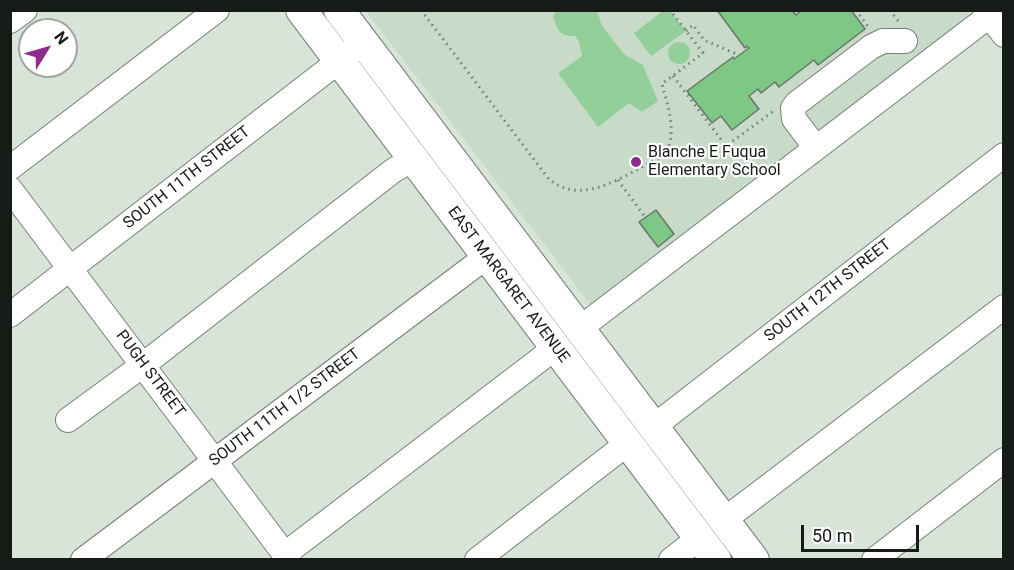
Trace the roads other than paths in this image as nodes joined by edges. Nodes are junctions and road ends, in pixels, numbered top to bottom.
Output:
1 (25, 10) edge
2 (217, 10) edge
3 (301, 10) edge
4 (339, 10) edge
5 (994, 18) edge
6 (10, 21) edge
7 (905, 41) dead end
8 (364, 42) junction
9 (339, 61) junction
10 (816, 148) junction
11 (1004, 156) edge
12 (412, 160) junction
13 (10, 168) edge
14 (10, 189) edge
15 (486, 257) junction
16 (70, 268) junction
17 (1004, 307) edge
18 (10, 315) edge
19 (579, 328) junction
20 (555, 348) junction
21 (143, 365) junction
22 (68, 420) dead end
23 (653, 427) junction
24 (628, 443) junction
25 (1004, 460) edge
26 (215, 461) junction
27 (724, 520) junction
28 (708, 549) edge
29 (287, 557) edge
30 (83, 560) edge
31 (477, 560) edge
32 (671, 560) edge
33 (753, 560) edge
34 (874, 560) edge

1 - 6 street
2 - 13 street
3 - 9 main road, EAST MARGARET AVENUE
4 - 8 main road, EAST MARGARET AVENUE
5 - 10 street
7 - 10 street
8 - 9 street, SOUTH 11TH STREET
8 - 19 main road, EAST MARGARET AVENUE
9 - 12 main road, EAST MARGARET AVENUE
9 - 16 street, SOUTH 11TH STREET
10 - 19 street
11 - 23 street, SOUTH 12TH STREET
12 - 15 main road, EAST MARGARET AVENUE
12 - 21 street
14 - 16 street, PUGH STREET
15 - 20 main road, EAST MARGARET AVENUE
15 - 26 street, SOUTH 11TH 1/2 STREET
16 - 18 street, SOUTH 11TH STREET
16 - 21 street, PUGH STREET
17 - 27 street
19 - 23 main road, EAST MARGARET AVENUE
20 - 24 main road, EAST MARGARET AVENUE
20 - 29 street
21 - 22 street
21 - 26 street, PUGH STREET
23 - 27 main road, EAST MARGARET AVENUE
24 - 28 main road, EAST MARGARET AVENUE
24 - 31 street
25 - 34 street
26 - 29 street, PUGH STREET
26 - 30 street, SOUTH 11TH 1/2 STREET
27 - 33 main road, EAST MARGARET AVENUE
28 - 32 street

